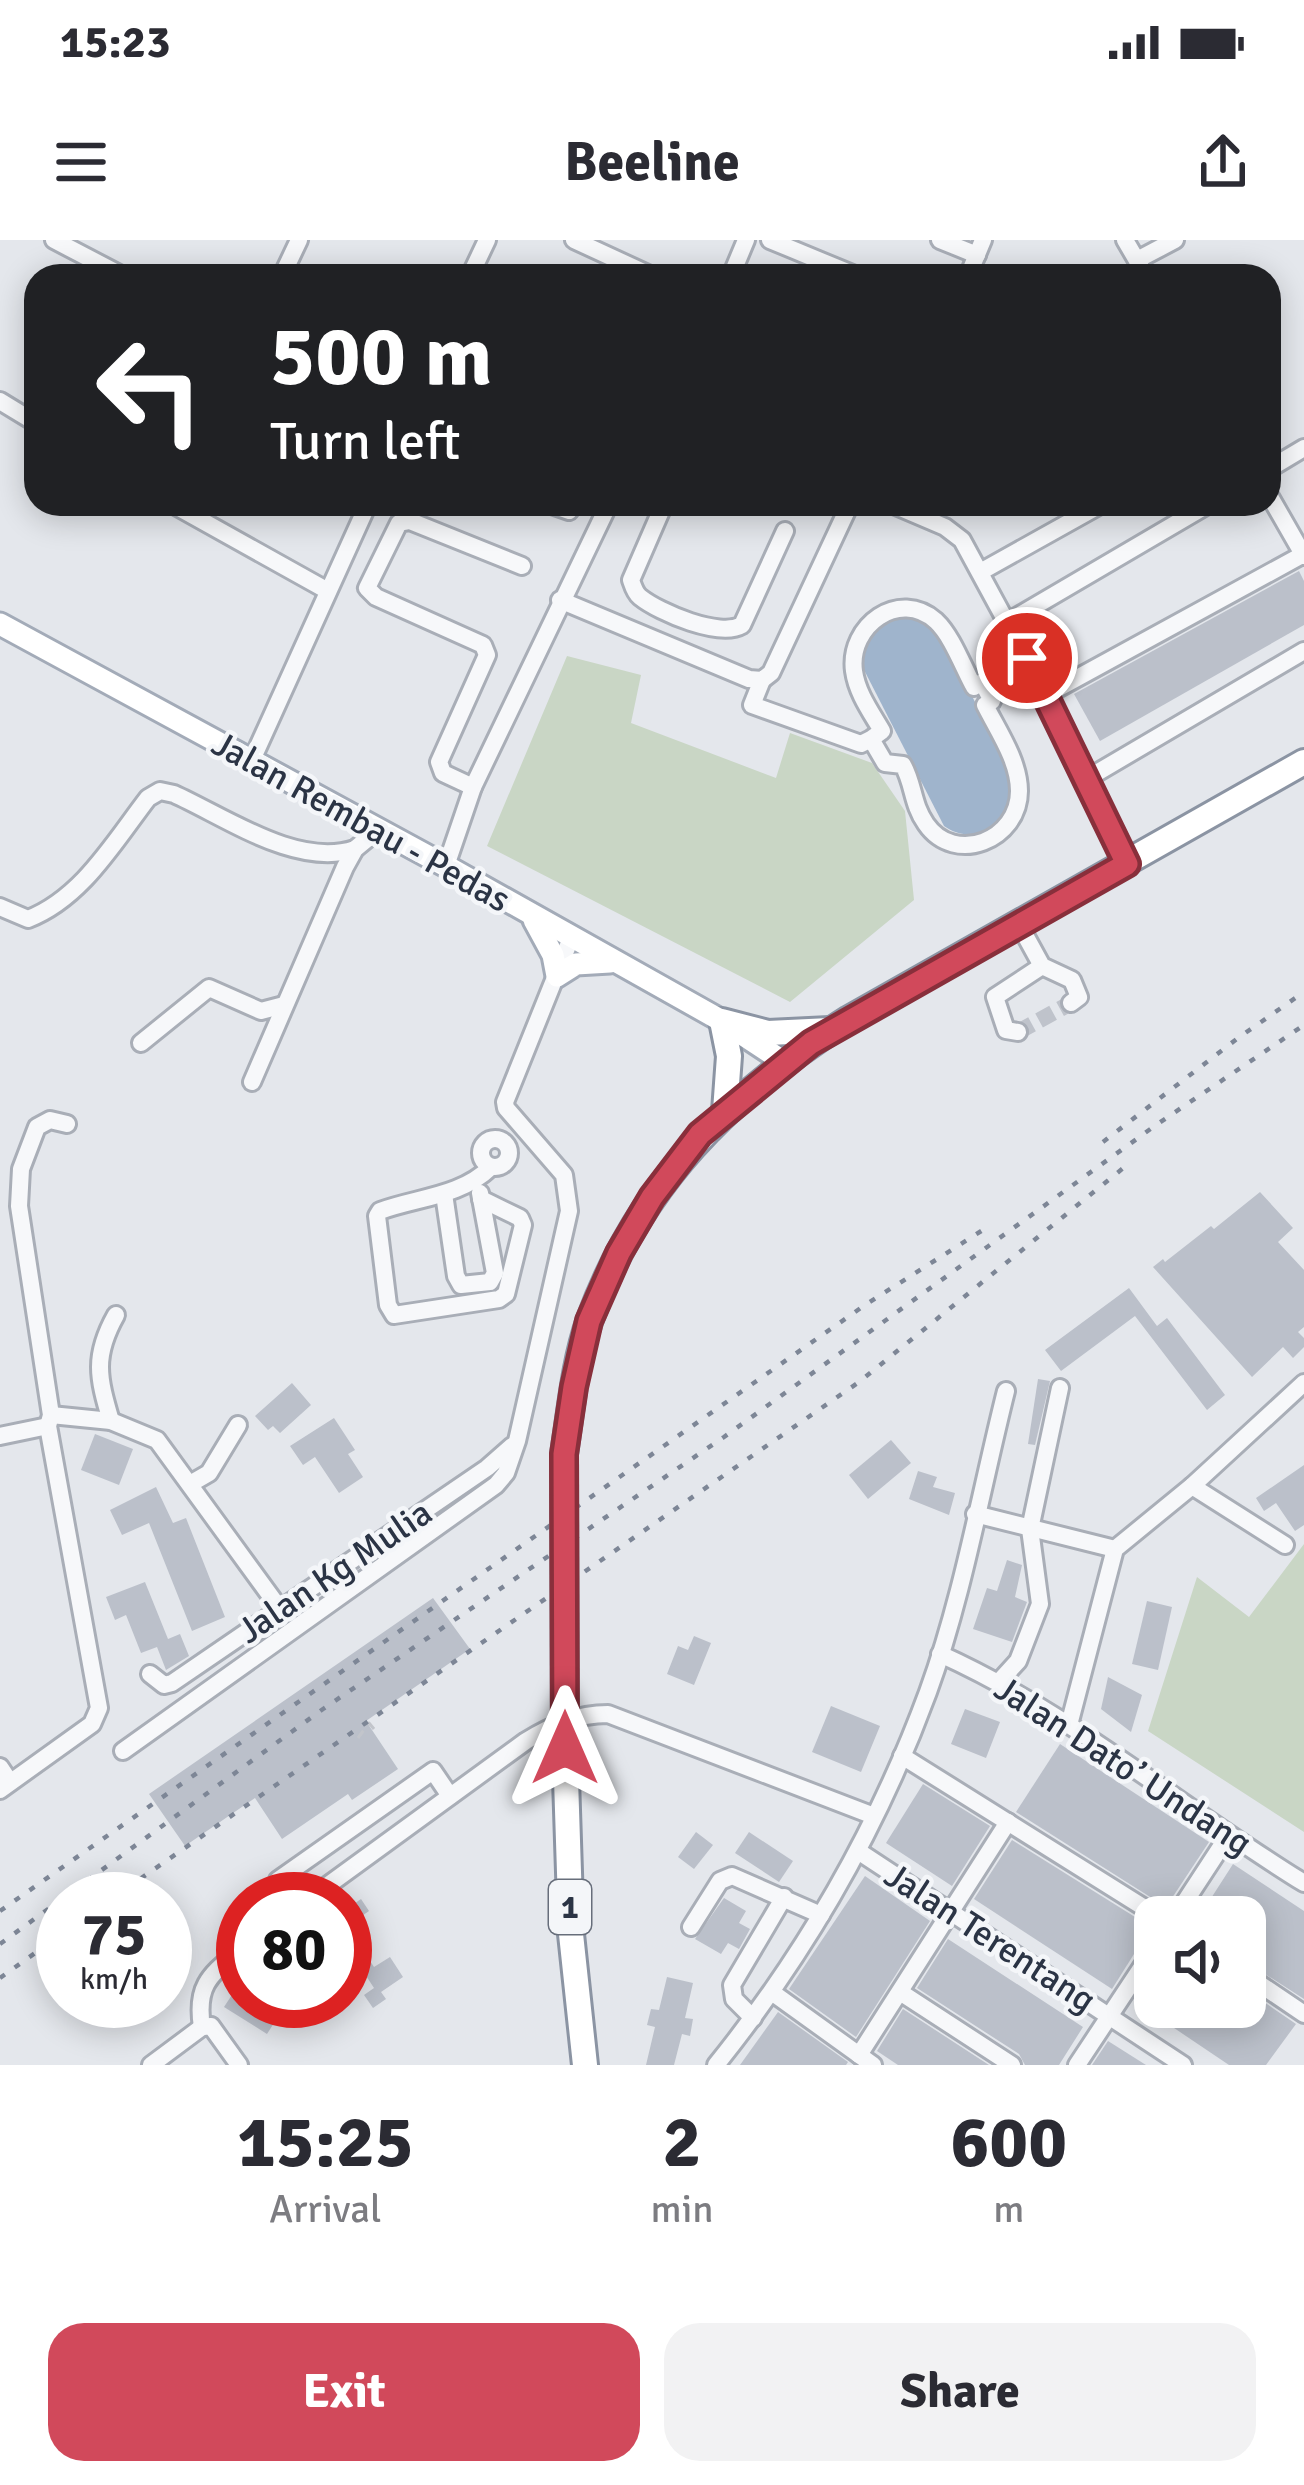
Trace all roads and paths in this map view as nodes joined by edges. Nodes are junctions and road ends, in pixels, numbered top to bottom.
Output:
1 (53, 240) edge
2 (574, 240) edge
3 (770, 240) edge
4 (940, 240) edge
5 (1175, 240) edge
6 (980, 248) edge
7 (100, 264) edge
8 (626, 264) edge
9 (828, 264) edge
10 (1146, 264) edge
11 (1281, 515) edge
12 (194, 516) edge
13 (362, 516) edge
14 (603, 516) edge
15 (659, 516) edge
16 (844, 516) edge
17 (919, 516) edge
18 (1081, 516) edge
19 (1189, 516) edge
20 (785, 531) dead end
21 (1304, 554) edge
22 (522, 566) dead end
23 (982, 571) junction
24 (328, 591) junction
25 (560, 600) junction
26 (1008, 622) junction
27 (0, 623) edge
28 (699, 625) junction
29 (1304, 651) edge
30 (687, 652) junction
31 (762, 680) junction
32 (1046, 695) junction
33 (871, 739) junction
34 (252, 760) junction
35 (1304, 762) edge
36 (1088, 778) junction
37 (472, 787) junction
38 (378, 830) junction
39 (355, 849) junction
40 (1127, 864) junction
41 (446, 866) junction
42 (0, 907) edge
43 (534, 918) junction
44 (1019, 924) junction
45 (571, 938) junction
46 (617, 962) junction
47 (1042, 966) junction
48 (557, 976) junction
49 (1071, 1003) dead end
50 (284, 1005) junction
51 (722, 1021) junction
52 (830, 1030) junction
53 (1018, 1032) dead end
54 (141, 1043) dead end
55 (784, 1062) junction
56 (252, 1082) dead end
57 (725, 1111) junction
58 (516, 1120) junction
59 (67, 1124) dead end
60 (484, 1173) junction
61 (444, 1194) junction
62 (481, 1199) junction
63 (116, 1315) dead end
64 (1304, 1383) edge
65 (1060, 1388) dead end
66 (1006, 1390) dead end
67 (50, 1420) junction
68 (111, 1421) junction
69 (238, 1425) dead end
70 (0, 1436) edge
71 (517, 1442) junction
72 (190, 1484) junction
73 (1192, 1486) junction
74 (975, 1514) junction
75 (1030, 1529) junction
76 (1285, 1544) dead end
77 (1114, 1549) junction
78 (280, 1609) junction
79 (940, 1654) junction
80 (150, 1674) dead end
81 (998, 1683) junction
82 (1069, 1725) junction
83 (374, 1729) dead end
84 (358, 1738) dead end
85 (123, 1751) dead end
86 (902, 1756) junction
87 (3, 1780) edge
88 (450, 1796) junction
89 (874, 1816) junction
90 (1008, 1822) junction
91 (1228, 1836) junction
92 (858, 1851) junction
93 (289, 1872) edge
94 (346, 1872) edge
95 (1304, 1883) edge
96 (1189, 1896) edge
97 (784, 1897) junction
98 (1134, 1901) edge
99 (951, 1912) junction
100 (821, 1915) junction
101 (691, 1927) dead end
102 (216, 1973) edge
103 (1134, 1979) edge
104 (1266, 1988) edge
105 (900, 1992) junction
106 (773, 1993) junction
107 (1304, 2014) edge
108 (1109, 2017) junction
109 (753, 2018) junction
110 (202, 2027) junction
111 (866, 2060) edge
112 (152, 2065) edge
113 (239, 2065) edge
114 (585, 2065) edge
115 (716, 2065) edge
116 (1012, 2065) edge
117 (1077, 2065) edge
118 (1183, 2065) edge

1 - 7 street
2 - 8 street
3 - 9 street
4 - 6 street
5 - 10 street
11 - 21 street
12 - 24 street
13 - 24 street
14 - 25 street
15 - 28 street
16 - 31 street
17 - 23 street
18 - 23 street
19 - 26 street
20 - 28 street
21 - 32 street
22 - 37 street
23 - 26 street
24 - 34 street
25 - 30 street
25 - 37 street
26 - 32 street
27 - 34 main road, Jalan Rembau - Pedas
28 - 30 street
29 - 36 street
30 - 31 street
31 - 33 street
32 - 36 street
33 - 33 street
34 - 38 main road, Jalan Rembau - Pedas
35 - 40 highway, 1
36 - 40 street
37 - 41 street
38 - 39 street
38 - 41 main road, Jalan Rembau - Pedas
39 - 42 street
39 - 50 street
40 - 44 highway, 1
41 - 43 main road, Jalan Rembau - Pedas
43 - 45 main road, Jalan Rembau - Pedas
43 - 48 main road
44 - 47 street
44 - 52 highway, 1
45 - 46 main road, Jalan Rembau - Pedas
45 - 48 street
46 - 48 main road
46 - 51 main road, Jalan Rembau - Pedas
47 - 49 street
47 - 53 street
48 - 58 street
50 - 54 street
50 - 56 street
51 - 52 highway
51 - 55 main road, Jalan Rembau - Pedas
51 - 57 highway
52 - 55 highway, 1
55 - 57 highway, 1
57 - 114 highway, 1, bridge
58 - 60 street
58 - 71 street
59 - 67 street
60 - 61 street
60 - 62 street
61 - 62 street
61 - 62 street
63 - 68 street
64 - 73 street
65 - 75 street
66 - 74 street
67 - 68 street
67 - 70 street
67 - 87 street
68 - 72 street
69 - 72 street
71 - 78 street, Jalan Kg Mulia
71 - 85 street
72 - 78 street
73 - 76 street
73 - 77 street
74 - 75 street
74 - 79 street
75 - 77 street
75 - 81 street
77 - 82 street
78 - 80 street, Jalan Kg Mulia
79 - 81 street, Jalan Dato’ Undang
79 - 86 street
81 - 82 street, Jalan Dato’ Undang
82 - 91 street, Jalan Dato’ Undang
83 - 84 path
86 - 89 street
86 - 90 street
88 - 89 street
88 - 93 street
88 - 94 street
89 - 92 street
90 - 98 street
90 - 99 street
91 - 95 street, Jalan Dato’ Undang
91 - 96 street
92 - 99 street, Jalan Terentang
92 - 100 street
97 - 100 street
97 - 101 street
97 - 109 street
99 - 105 street
99 - 108 street, Jalan Terentang
100 - 106 street
102 - 110 street
103 - 108 street
104 - 107 street
105 - 111 street
105 - 116 street
106 - 109 street
106 - 111 street
108 - 117 street
108 - 118 street, Jalan Terentang
109 - 115 street
110 - 112 street
110 - 113 street

